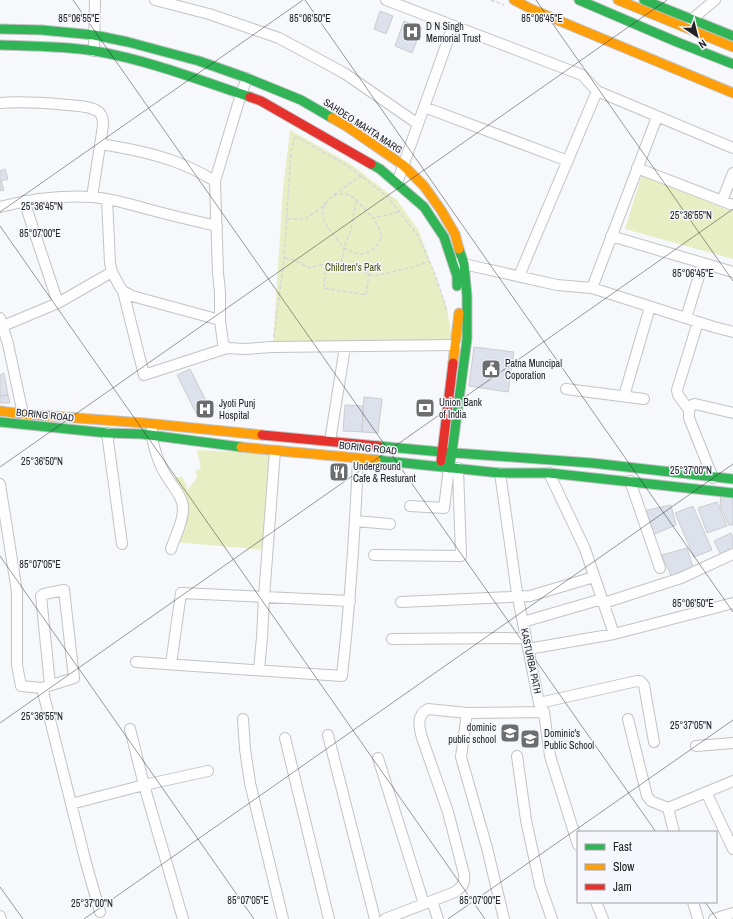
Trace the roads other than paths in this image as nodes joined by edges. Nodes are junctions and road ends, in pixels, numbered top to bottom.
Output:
1 (95, 0) edge
2 (155, 0) edge
3 (386, 0) edge
4 (514, 0) edge
5 (579, 0) edge
6 (618, 0) edge
7 (644, 0) edge
8 (715, 0) edge
9 (691, 20) junction
10 (453, 26) junction
11 (0, 29) edge
12 (94, 35) junction
13 (733, 36) edge
14 (0, 46) edge
15 (733, 47) edge
16 (94, 51) junction
17 (733, 64) edge
18 (247, 78) junction
19 (596, 91) junction
20 (733, 93) edge
21 (241, 94) junction
22 (0, 103) edge
23 (424, 107) junction
24 (657, 116) junction
25 (418, 124) junction
26 (100, 144) junction
27 (733, 148) edge
28 (568, 161) junction
29 (404, 165) junction
30 (637, 168) junction
31 (733, 173) edge
32 (215, 181) junction
33 (397, 183) junction
34 (92, 197) junction
35 (107, 199) junction
36 (24, 201) junction
37 (722, 201) junction
38 (733, 205) edge
39 (0, 206) edge
40 (217, 226) junction
41 (611, 236) junction
42 (452, 261) junction
43 (703, 263) junction
44 (464, 264) junction
45 (112, 272) junction
46 (733, 272) edge
47 (520, 276) junction
48 (592, 288) junction
49 (123, 291) junction
50 (58, 303) junction
51 (650, 306) junction
52 (686, 318) junction
53 (220, 320) junction
54 (698, 322) junction
55 (2, 327) edge
56 (733, 332) edge
57 (456, 345) junction
58 (345, 347) junction
59 (227, 348) junction
60 (566, 389) dead end
61 (624, 396) junction
62 (644, 399) dead end
63 (689, 410) junction
64 (0, 411) edge
65 (733, 413) edge
66 (23, 414) junction
67 (0, 422) edge
68 (152, 424) junction
69 (107, 433) junction
70 (151, 435) junction
71 (330, 441) junction
72 (275, 451) junction
73 (442, 452) junction
74 (452, 452) junction
75 (358, 459) junction
76 (449, 468) junction
77 (500, 473) junction
78 (549, 473) junction
79 (713, 478) junction
80 (733, 479) edge
81 (630, 481) junction
82 (0, 484) edge
83 (733, 493) edge
84 (410, 506) dead end
85 (355, 522) junction
86 (390, 524) dead end
87 (122, 544) dead end
88 (171, 549) dead end
89 (733, 554) edge
90 (374, 555) dead end
91 (660, 568) dead end
92 (594, 577) junction
93 (264, 596) junction
94 (518, 596) junction
95 (350, 600) junction
96 (603, 601) junction
97 (401, 602) dead end
98 (733, 603) edge
99 (523, 622) junction
100 (614, 634) junction
101 (526, 638) junction
102 (392, 639) dead end
103 (528, 649) junction
104 (136, 662) dead end
105 (171, 664) junction
106 (259, 670) junction
107 (46, 687) junction
108 (542, 707) junction
109 (468, 713) junction
110 (243, 719) dead end
111 (628, 719) dead end
112 (130, 729) dead end
113 (328, 735) dead end
114 (285, 738) dead end
115 (654, 742) dead end
116 (733, 743) edge
117 (696, 746) dead end
118 (517, 756) dead end
119 (378, 758) dead end
120 (208, 771) dead end
121 (733, 781) edge
122 (144, 786) junction
123 (706, 792) junction
124 (71, 804) junction
125 (668, 808) junction
126 (674, 831) edge
127 (577, 842) edge
128 (733, 849) edge
129 (428, 902) junction
130 (596, 903) edge
131 (693, 903) edge
132 (100, 912) dead end
133 (729, 915) edge
134 (0, 916) edge
135 (1, 919) edge
136 (183, 919) edge
137 (282, 919) edge
138 (328, 919) edge
139 (375, 919) edge
140 (384, 919) edge
141 (438, 919) edge
142 (504, 919) edge
143 (552, 919) edge
144 (603, 919) edge
145 (698, 919) edge
146 (714, 919) edge

1 - 12 street
2 - 25 street
3 - 10 street
4 - 20 street
5 - 17 street
6 - 15 street
7 - 9 street
8 - 9 street
9 - 13 street
10 - 19 street
10 - 23 street
11 - 12 street, SAHDEO MAHTA MARG
12 - 16 street
12 - 18 street, SAHDEO MAHTA MARG
14 - 16 street
16 - 21 street
18 - 21 street
18 - 29 street, SAHDEO MAHTA MARG
19 - 24 street
19 - 28 street
21 - 32 street
21 - 33 street
22 - 26 street
23 - 25 street
23 - 28 street
24 - 27 street
24 - 30 street
25 - 29 street
26 - 32 street
26 - 34 street
28 - 47 street
29 - 33 street
29 - 44 street, SAHDEO MAHTA MARG
30 - 37 street
30 - 41 street
31 - 37 street
32 - 40 street
33 - 42 street
34 - 35 street
34 - 36 street
35 - 40 street
35 - 45 street
36 - 39 street
36 - 50 street
37 - 38 street
40 - 53 street
41 - 43 street
41 - 48 street
42 - 44 street
42 - 57 street
43 - 46 street
43 - 52 street
44 - 47 street
44 - 74 street, SAHDEO MAHTA MARG
45 - 49 street
45 - 50 street
47 - 48 street
48 - 51 street
49 - 53 street
49 - 59 street
50 - 55 street
51 - 52 street
51 - 61 street
52 - 54 street
53 - 59 street
54 - 56 street
54 - 63 street
55 - 66 street
57 - 58 street
57 - 73 street
58 - 59 street
58 - 71 street
60 - 61 street
61 - 62 street
63 - 65 street
63 - 79 street
64 - 66 street
66 - 68 street
67 - 69 street, BORING ROAD
68 - 70 street
68 - 71 street
69 - 70 street, BORING ROAD
69 - 87 street
70 - 72 street, BORING ROAD
70 - 88 street
71 - 73 street
72 - 75 street, BORING ROAD
72 - 93 street
73 - 74 street
73 - 76 street
74 - 76 street, SAHDEO MAHTA MARG
74 - 79 street
75 - 76 street, BORING ROAD
75 - 85 street
76 - 77 street, BORING ROAD
76 - 84 street
76 - 90 street
77 - 78 street, BORING ROAD
77 - 94 street, KASTURBA PATH
78 - 81 street, BORING ROAD
78 - 92 street
79 - 80 street
81 - 83 street, BORING ROAD
81 - 91 street
82 - 107 street
85 - 86 street
85 - 95 street
89 - 96 street
92 - 94 street
92 - 96 street
93 - 95 street
93 - 105 street
93 - 106 street
94 - 97 street
94 - 99 street, KASTURBA PATH
95 - 106 street
96 - 99 street
96 - 100 street
98 - 100 street
99 - 101 street, KASTURBA PATH
100 - 103 street
101 - 102 street
101 - 103 street, KASTURBA PATH
103 - 108 street, KASTURBA PATH
104 - 105 street
105 - 106 street
107 - 107 street
107 - 124 street
108 - 109 street
108 - 115 street
108 - 127 street, KASTURBA PATH
109 - 129 street
109 - 142 street
110 - 137 street
111 - 125 street
112 - 122 street
113 - 139 street
114 - 138 street
116 - 117 street
118 - 143 street
119 - 129 street
120 - 122 street
121 - 123 street
122 - 124 street
122 - 136 street
123 - 125 street
123 - 128 street
124 - 132 street
125 - 126 street
129 - 140 street
129 - 141 street
130 - 144 street
131 - 145 street
133 - 146 street
134 - 135 street

